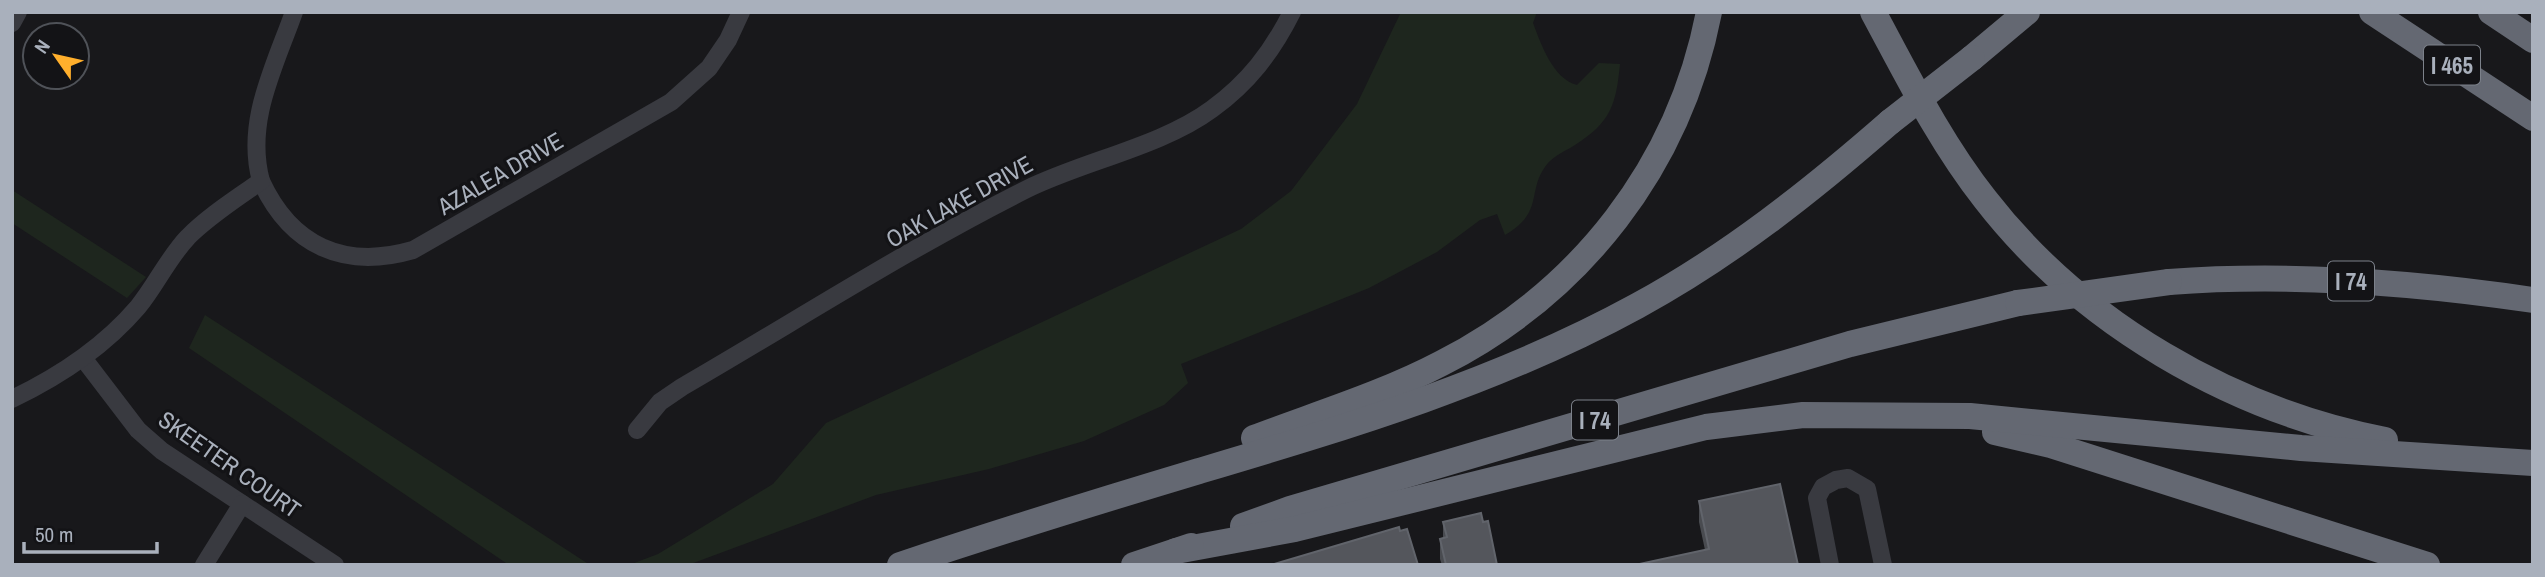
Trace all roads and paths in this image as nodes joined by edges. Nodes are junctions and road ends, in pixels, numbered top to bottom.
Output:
1 (18, 12) edge
2 (294, 12) edge
3 (741, 12) edge
4 (1292, 12) edge
5 (1709, 12) edge
6 (1873, 12) edge
7 (2027, 12) edge
8 (2372, 12) edge
9 (2491, 12) edge
10 (12, 23) edge
11 (2533, 40) edge
12 (2533, 118) edge
13 (261, 181) junction
14 (2533, 300) edge
15 (83, 358) junction
16 (12, 399) edge
17 (1868, 414) junction
18 (637, 430) dead end
19 (2490, 459) junction
20 (2533, 463) edge
21 (242, 504) junction
22 (1060, 512) junction
23 (1176, 551) junction
24 (204, 565) edge
25 (335, 565) edge
26 (900, 565) edge
27 (1134, 565) edge
28 (1830, 565) edge
29 (1884, 565) edge
30 (2427, 565) edge

1 - 10 street
2 - 13 street
3 - 13 street, AZALEA DRIVE
4 - 18 street, OAK LAKE DRIVE
5 - 22 highway
6 - 19 highway
7 - 22 highway, bridge
8 - 12 highway, I 465
9 - 11 highway, I 465
13 - 15 street
14 - 23 highway, I 74, bridge
15 - 16 street
15 - 21 street, SKEETER COURT
17 - 19 highway
17 - 23 highway
17 - 30 highway
19 - 20 highway
21 - 24 street
21 - 25 street, SKEETER COURT
22 - 26 highway
23 - 27 highway, I 74
28 - 29 street

